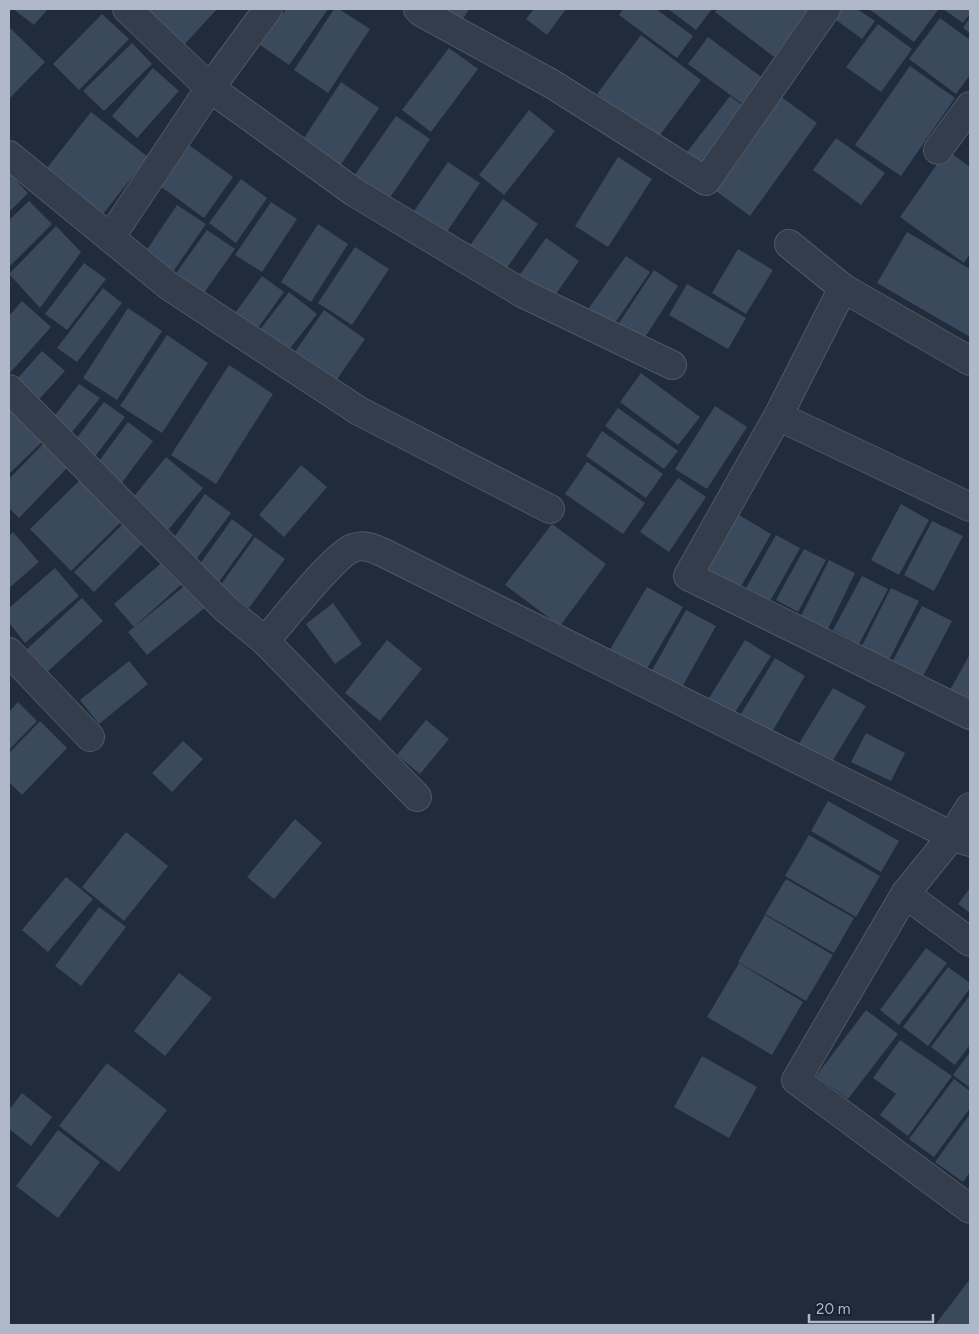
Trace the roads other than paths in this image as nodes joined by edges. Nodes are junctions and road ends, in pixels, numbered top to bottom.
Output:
1 (128, 9) edge
2 (268, 9) edge
3 (418, 9) edge
4 (826, 9) edge
5 (210, 88) junction
6 (970, 106) edge
7 (938, 150) dead end
8 (9, 155) edge
9 (110, 238) junction
10 (789, 244) dead end
11 (843, 288) junction
12 (970, 361) edge
13 (672, 365) dead end
14 (9, 389) edge
15 (778, 416) junction
16 (970, 506) edge
17 (550, 509) dead end
18 (265, 641) junction
19 (9, 652) edge
20 (970, 715) edge
21 (90, 737) dead end
22 (417, 798) dead end
23 (970, 807) edge
24 (961, 839) edge
25 (905, 894) junction
26 (970, 942) edge
27 (970, 1208) edge

1 - 5 street
2 - 5 street
3 - 4 street
5 - 9 street
5 - 13 street
6 - 7 street
8 - 9 street
9 - 17 street
10 - 11 street
11 - 12 street
11 - 15 street
14 - 18 street
15 - 16 street
15 - 20 street
18 - 22 street
18 - 24 street
19 - 21 street
23 - 24 street
24 - 25 street
25 - 26 street
25 - 27 street

